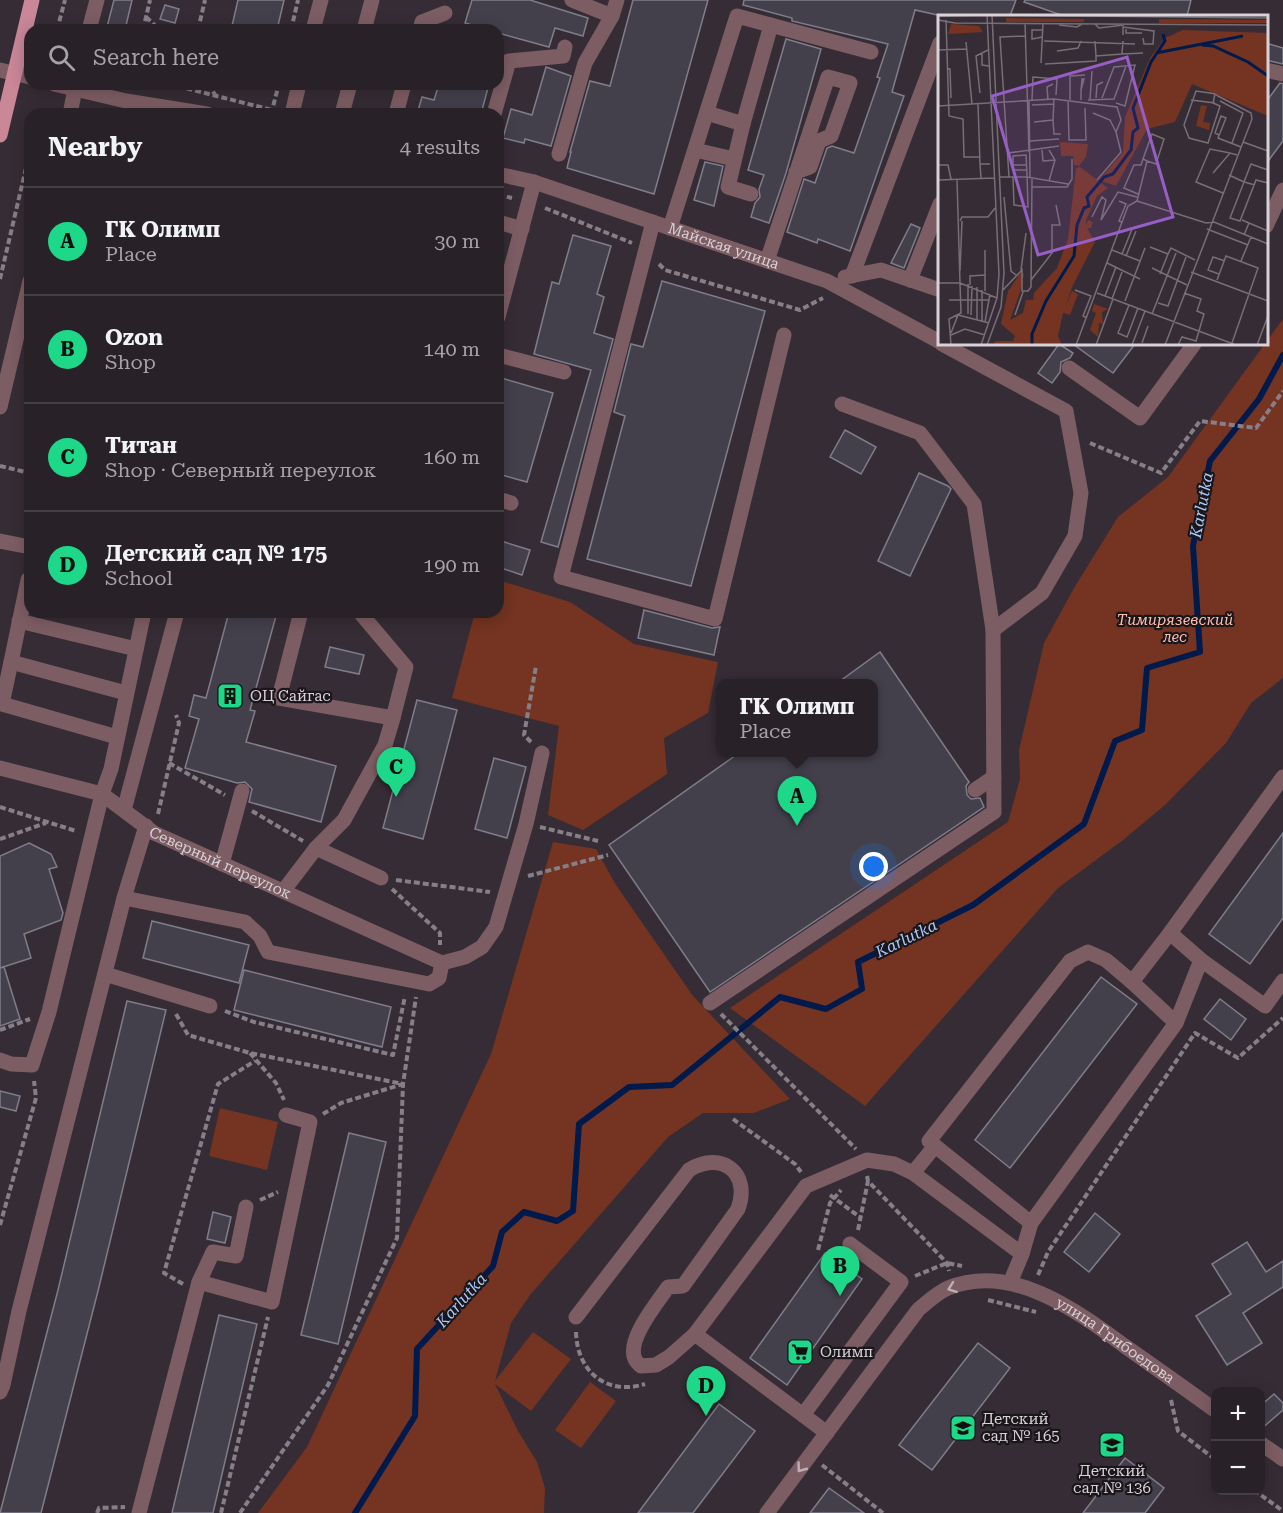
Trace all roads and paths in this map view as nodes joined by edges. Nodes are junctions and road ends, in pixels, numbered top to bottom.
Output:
1 (32, 0) edge
2 (65, 0) edge
3 (97, 0) edge
4 (150, 0) edge
5 (205, 0) edge
6 (298, 0) edge
7 (321, 0) edge
8 (372, 0) edge
9 (572, 0) edge
10 (617, 0) edge
11 (445, 13) dead end
12 (612, 16) junction
13 (146, 17) junction
14 (59, 24) edge
15 (91, 24) edge
16 (144, 24) edge
17 (154, 24) edge
18 (199, 24) edge
19 (292, 24) edge
20 (315, 24) edge
21 (366, 24) edge
22 (422, 24) edge
23 (771, 25) junction
24 (938, 46) edge
25 (565, 47) dead end
26 (871, 52) dead end
27 (1268, 70) edge
28 (7, 71) edge
29 (1283, 74) edge
30 (24, 75) edge
31 (504, 79) edge
32 (75, 90) edge
33 (87, 90) edge
34 (192, 90) edge
35 (212, 90) edge
36 (278, 90) edge
37 (296, 90) edge
38 (348, 90) edge
39 (402, 90) edge
40 (501, 90) edge
41 (216, 96) junction
42 (71, 108) edge
43 (170, 108) edge
44 (258, 108) edge
45 (273, 108) edge
46 (288, 108) edge
47 (344, 108) edge
48 (398, 108) edge
49 (496, 108) edge
50 (707, 113) junction
51 (743, 124) junction
52 (0, 135) edge
53 (695, 150) junction
54 (559, 154) dead end
55 (734, 159) junction
56 (796, 172) junction
57 (504, 175) edge
58 (24, 177) edge
59 (534, 182) junction
60 (1283, 190) edge
61 (752, 194) dead end
62 (504, 196) edge
63 (529, 201) junction
64 (938, 207) edge
65 (653, 222) junction
66 (1268, 222) edge
67 (504, 224) edge
68 (670, 228) junction
69 (522, 229) junction
70 (647, 249) junction
71 (767, 261) junction
72 (852, 276) junction
73 (0, 279) edge
74 (910, 280) junction
75 (827, 281) junction
76 (842, 288) junction
77 (938, 290) edge
78 (504, 295) edge
79 (24, 306) edge
80 (784, 335) dead end
81 (938, 341) edge
82 (945, 345) edge
83 (1193, 345) edge
84 (504, 357) edge
85 (1069, 368) dead end
86 (564, 372) dead end
87 (1283, 391) edge
88 (842, 404) dead end
89 (0, 407) edge
90 (1070, 434) junction
91 (0, 466) edge
92 (24, 472) edge
93 (0, 541) edge
94 (24, 546) edge
95 (24, 600) edge
96 (143, 618) edge
97 (175, 618) edge
98 (299, 618) edge
99 (363, 618) edge
100 (20, 621) junction
101 (993, 630) junction
102 (136, 649) junction
103 (11, 662) junction
104 (536, 666) dead end
105 (126, 693) junction
106 (176, 715) dead end
107 (393, 718) junction
108 (117, 737) junction
109 (542, 753) joint
110 (168, 763) junction
111 (0, 768) edge
112 (994, 777) junction
113 (1283, 777) edge
114 (975, 790) dead end
115 (102, 794) junction
116 (241, 797) junction
117 (0, 807) edge
118 (124, 810) junction
119 (46, 822) junction
120 (544, 829) dead end
121 (150, 830) junction
122 (92, 836) junction
123 (0, 839) edge
124 (598, 841) dead end
125 (316, 848) junction
126 (608, 855) dead end
127 (222, 864) junction
128 (525, 877) dead end
129 (381, 878) junction
130 (284, 890) junction
131 (506, 894) junction
132 (124, 898) junction
133 (1170, 933) junction
134 (1201, 960) junction
135 (442, 963) junction
136 (105, 974) junction
137 (413, 981) junction
138 (1283, 981) edge
139 (1132, 982) junction
140 (710, 1003) joint
141 (210, 1006) joint
142 (1283, 1018) edge
143 (1176, 1023) junction
144 (188, 1035) dead end
145 (250, 1053) junction
146 (0, 1060) edge
147 (255, 1061) junction
148 (32, 1065) junction
149 (403, 1084) junction
150 (286, 1115) joint
151 (733, 1119) dead end
152 (310, 1122) junction
153 (935, 1146) junction
154 (867, 1160) junction
155 (914, 1173) junction
156 (868, 1180) junction
157 (848, 1182) dead end
158 (297, 1184) junction
159 (810, 1184) junction
160 (835, 1197) junction
161 (246, 1207) joint
162 (861, 1218) junction
163 (1031, 1223) junction
164 (0, 1225) edge
165 (852, 1246) joint
166 (818, 1250) dead end
167 (1022, 1254) junction
168 (1037, 1276) dead end
169 (1010, 1283) junction
170 (953, 1287) junction
171 (197, 1288) junction
172 (983, 1299) dead end
173 (272, 1302) junction
174 (1038, 1312) dead end
175 (576, 1317) dead end
176 (695, 1334) junction
177 (579, 1350) dead end
178 (644, 1385) dead end
179 (0, 1392) edge
180 (1171, 1397) dead end
181 (1211, 1408) edge
182 (804, 1416) junction
183 (827, 1433) junction
184 (1265, 1446) edge
185 (1211, 1457) edge
186 (815, 1459) junction
187 (1283, 1459) edge
188 (814, 1472) dead end
189 (1260, 1495) edge
190 (140, 1509) edge
191 (1283, 1511) edge
192 (97, 1513) edge
193 (221, 1513) edge
194 (240, 1513) edge
195 (767, 1513) edge
196 (883, 1513) edge

1 - 28 main road
2 - 14 path
3 - 15 street
4 - 13 path
5 - 18 path
6 - 19 path
7 - 20 street
8 - 21 street
9 - 12 street
10 - 12 street
11 - 22 street
12 - 54 street
13 - 16 path
13 - 17 path
23 - 26 street
23 - 50 street
23 - 51 street
24 - 72 street
25 - 31 street
27 - 29 street
28 - 30 street
28 - 52 main road
32 - 42 street
33 - 43 street
34 - 41 path
35 - 41 path
36 - 45 path
37 - 46 street
38 - 47 street
39 - 48 street
40 - 49 street
41 - 44 path
50 - 51 street
50 - 53 street
51 - 55 street
53 - 55 street
53 - 68 street
55 - 61 street
56 - 56 street
56 - 71 street
57 - 59 street, Майская улица
58 - 73 path
59 - 63 street
59 - 65 street, Майская улица
60 - 66 street
62 - 63 path
63 - 69 street
63 - 70 path
64 - 74 street
65 - 68 street, Майская улица
65 - 70 street
67 - 69 street
68 - 71 street, Майская улица
69 - 78 street
70 - 76 path
70 - 80 street
71 - 75 street, Майская улица
72 - 74 street
72 - 75 street
74 - 77 street
75 - 76 street, Майская улица
76 - 81 street, Майская улица
79 - 89 street
82 - 90 street, Майская улица
83 - 85 street
84 - 86 street
87 - 90 path
88 - 101 street
90 - 101 street
91 - 92 path
93 - 94 street
95 - 100 street
96 - 102 street
97 - 118 street
98 - 107 street
99 - 107 street
100 - 102 street
100 - 103 street
101 - 112 street
102 - 105 street
103 - 105 street
103 - 108 street
104 - 109 path
105 - 108 street
106 - 110 path
107 - 125 street
108 - 115 street
109 - 131 street
110 - 116 path
110 - 121 path
111 - 115 street, Северный переулок
112 - 114 street
112 - 140 street
113 - 133 street
115 - 118 street, Северный переулок
115 - 122 street
116 - 125 path
116 - 127 street
117 - 119 path
118 - 121 street, Северный переулок
119 - 122 path
119 - 123 path
120 - 124 path
121 - 127 street, Северный переулок
121 - 132 street
122 - 148 street
125 - 129 street
125 - 130 street
126 - 128 path
127 - 130 street, Северный переулок
129 - 131 path
129 - 135 path
130 - 135 street, Северный переулок
131 - 135 street
132 - 136 street
132 - 137 street
133 - 134 street
133 - 139 street
134 - 138 street
134 - 143 street
135 - 137 street
136 - 141 street
136 - 179 street
137 - 141 path
137 - 149 path
139 - 143 street
139 - 153 street
140 - 154 path
142 - 168 path
143 - 163 street
144 - 145 path
145 - 147 path
145 - 149 path
146 - 148 street
147 - 150 path
147 - 171 path
148 - 164 path
149 - 152 path
149 - 194 path
150 - 152 street
151 - 159 path
152 - 158 street
153 - 155 street
153 - 163 street
154 - 155 street
154 - 156 path
154 - 159 street
155 - 167 street
156 - 162 path
156 - 170 path
157 - 160 path
158 - 161 path
158 - 173 street
159 - 160 path
159 - 176 street
160 - 162 path
160 - 166 path
161 - 171 street
162 - 165 path
163 - 167 street
165 - 182 street
167 - 169 street
169 - 170 street, улица Грибоедова
169 - 181 street, улица Грибоедова
170 -> 183 street
171 - 173 street
171 - 190 street
172 - 174 path
173 - 193 path
175 - 176 street
176 - 182 street
177 - 178 path
180 - 185 path
182 - 183 street
183 - 186 street
184 - 187 street
186 - 188 path
186 -> 195 street
186 - 196 path
189 - 191 path
190 - 192 path

